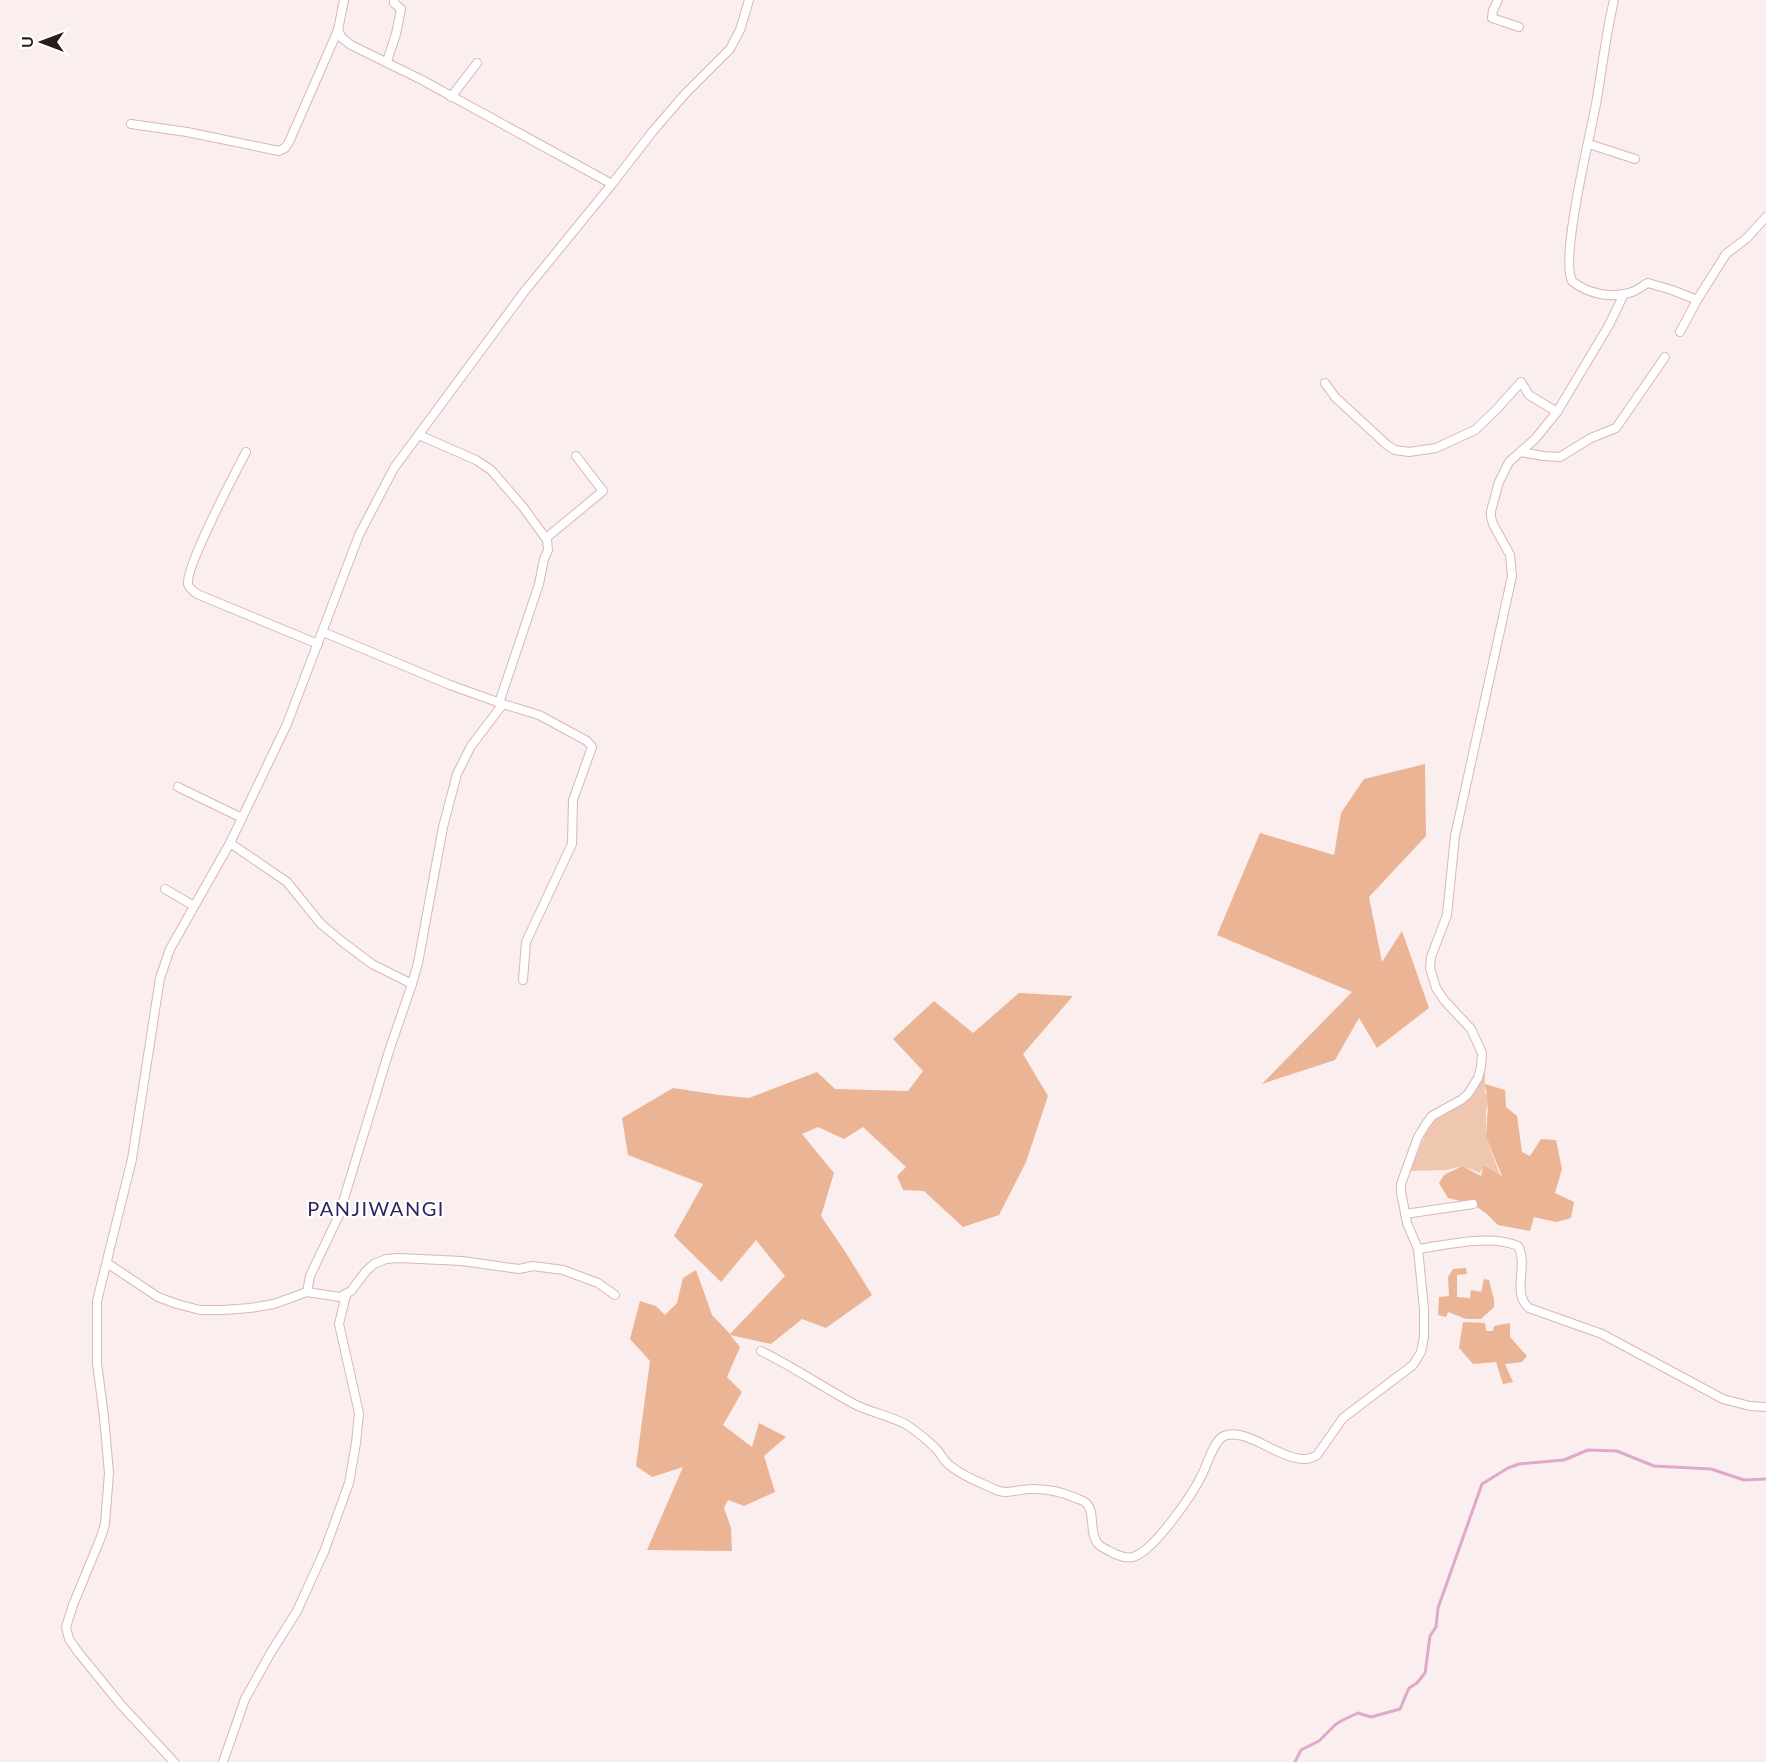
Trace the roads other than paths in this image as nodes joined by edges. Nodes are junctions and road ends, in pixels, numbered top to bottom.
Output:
1 (344, 0) edge
2 (394, 0) edge
3 (749, 0) edge
4 (1498, 0) edge
5 (1614, 0) edge
6 (1519, 27) dead end
7 (338, 30) junction
8 (387, 62) junction
9 (477, 63) dead end
10 (452, 97) junction
11 (131, 124) dead end
12 (1589, 144) junction
13 (1635, 159) dead end
14 (612, 184) junction
15 (1766, 217) edge
16 (1624, 294) junction
17 (1697, 300) junction
18 (1680, 332) dead end
19 (1665, 357) dead end
20 (1325, 383) dead end
21 (1557, 412) junction
22 (419, 435) junction
23 (246, 452) dead end
24 (1521, 452) junction
25 (576, 456) dead end
26 (546, 538) junction
27 (322, 632) junction
28 (318, 644) junction
29 (501, 703) junction
30 (178, 787) dead end
31 (242, 818) junction
32 (230, 843) junction
33 (165, 890) dead end
34 (194, 906) junction
35 (523, 980) dead end
36 (412, 984) junction
37 (1473, 1204) dead end
38 (1405, 1214) junction
39 (1418, 1249) junction
40 (107, 1263) junction
41 (307, 1292) junction
42 (346, 1295) junction
43 (615, 1295) dead end
44 (761, 1351) dead end
45 (1766, 1407) edge
46 (174, 1762) edge
47 (223, 1762) edge

1 - 7 street
2 - 8 street
3 - 14 street
4 - 6 street
5 - 12 street
7 - 8 street
7 - 11 street
8 - 10 street
9 - 10 street
10 - 14 street
12 - 13 street
12 - 16 street
14 - 22 street
15 - 17 street
16 - 17 street
16 - 21 street
17 - 18 street
19 - 24 street
20 - 21 street
21 - 24 street
22 - 26 street
22 - 27 street
23 - 28 street
24 - 38 street
25 - 26 street
26 - 29 street
27 - 28 street
27 - 29 street
28 - 31 street
29 - 35 street
29 - 36 street
30 - 31 street
31 - 32 street
32 - 34 street
32 - 36 street
33 - 34 street
34 - 40 street
36 - 41 street
37 - 38 street
38 - 39 street
39 - 44 street
39 - 45 street
40 - 41 street
40 - 46 street
41 - 42 street
42 - 43 street
42 - 47 street

